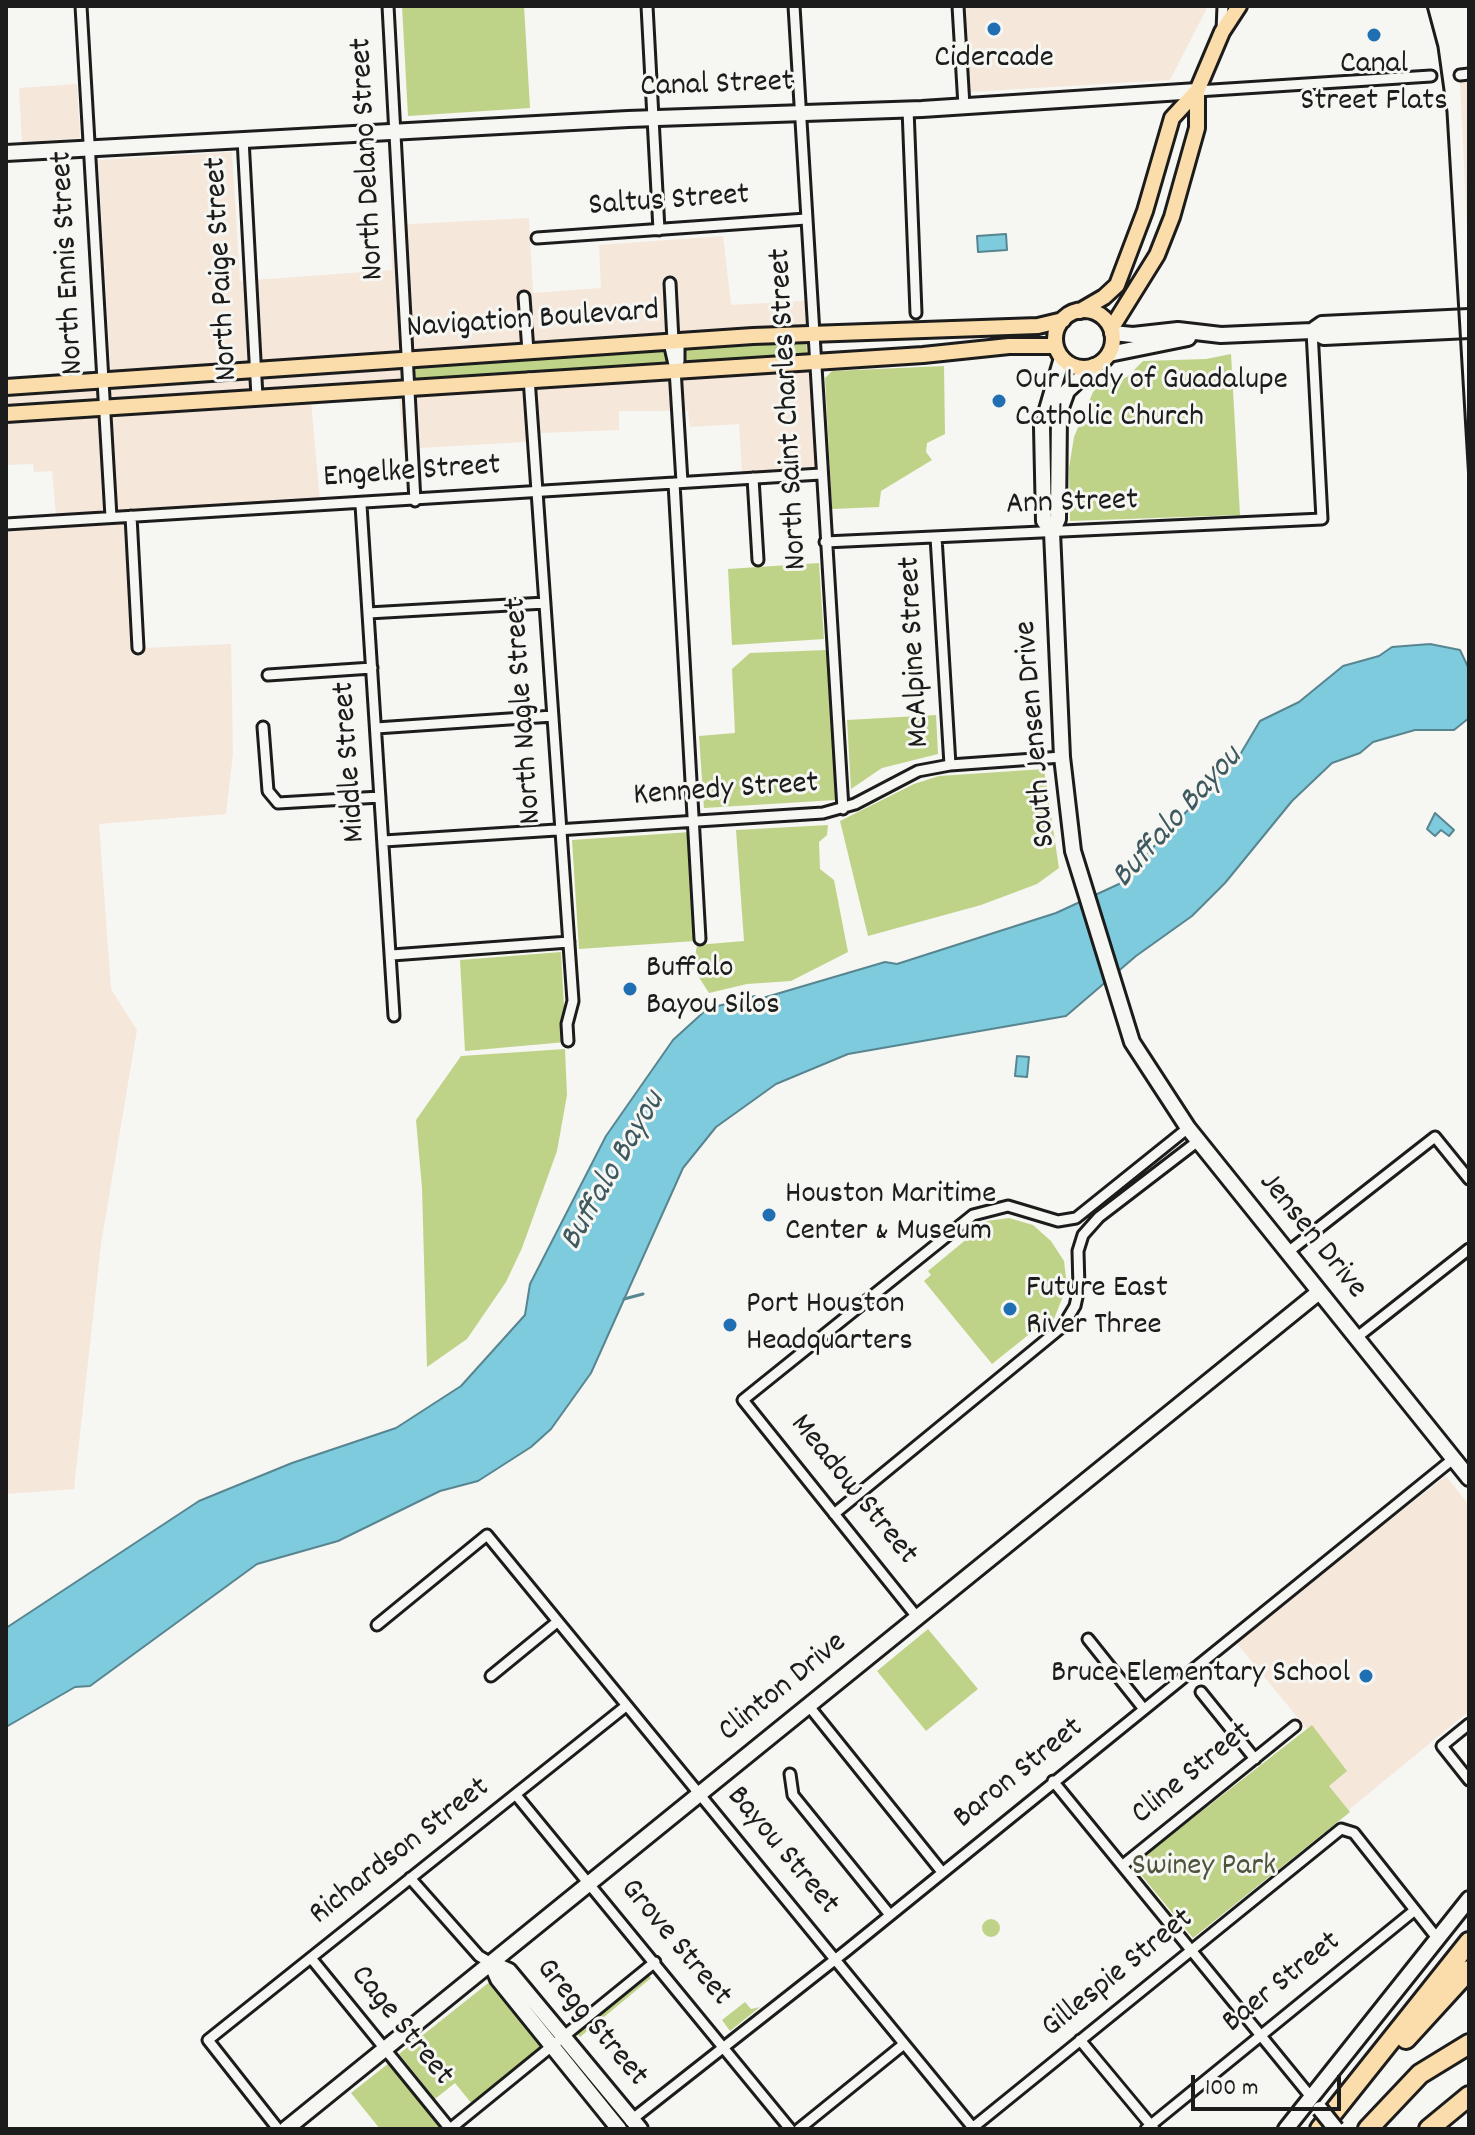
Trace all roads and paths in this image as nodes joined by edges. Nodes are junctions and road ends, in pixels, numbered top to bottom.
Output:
1 (81, 6) edge
2 (388, 6) edge
3 (647, 6) edge
4 (794, 6) edge
5 (958, 6) edge
6 (1234, 7) edge
7 (1431, 76) dead end
8 (1197, 91) junction
9 (964, 106) junction
10 (908, 109) junction
11 (800, 111) junction
12 (653, 118) junction
13 (394, 132) junction
14 (243, 139) junction
15 (89, 148) junction
16 (6, 153) edge
17 (1145, 211) junction
18 (1172, 217) junction
19 (806, 219) junction
20 (659, 230) junction
21 (537, 238) dead end
22 (670, 283) dead end
23 (524, 297) dead end
24 (1080, 311) junction
25 (916, 313) dead end
26 (1469, 317) edge
27 (1063, 320) junction
28 (1469, 330) edge
29 (1112, 331) junction
30 (1312, 331) junction
31 (813, 333) junction
32 (1208, 333) junction
33 (673, 341) junction
34 (528, 351) junction
35 (1059, 352) junction
36 (1109, 354) junction
37 (407, 358) junction
38 (815, 361) junction
39 (1094, 366) junction
40 (255, 368) junction
41 (675, 369) junction
42 (529, 378) junction
43 (103, 380) junction
44 (409, 386) junction
45 (6, 387) edge
46 (257, 397) junction
47 (104, 408) junction
48 (6, 414) edge
49 (821, 474) junction
50 (753, 478) junction
51 (678, 482) junction
52 (538, 491) junction
53 (415, 501) junction
54 (361, 505) junction
55 (131, 516) junction
56 (111, 517) junction
57 (6, 524) edge
58 (1052, 532) junction
59 (936, 537) junction
60 (825, 542) junction
61 (758, 560) dead end
62 (545, 603) junction
63 (368, 613) junction
64 (138, 648) dead end
65 (372, 668) junction
66 (268, 675) dead end
67 (553, 716) junction
68 (263, 727) dead end
69 (376, 728) junction
70 (1062, 757) junction
71 (950, 765) junction
72 (380, 797) junction
73 (843, 809) junction
74 (695, 821) junction
75 (560, 828) junction
76 (384, 841) junction
77 (700, 939) dead end
78 (569, 942) junction
79 (392, 955) junction
80 (394, 1016) dead end
81 (1125, 1021) joint
82 (568, 1041) dead end
83 (1188, 1128) junction
84 (1198, 1141) junction
85 (1469, 1179) edge
86 (1469, 1249) edge
87 (1288, 1252) junction
88 (1319, 1292) junction
89 (1356, 1338) junction
90 (1453, 1459) junction
91 (1469, 1478) edge
92 (834, 1514) junction
93 (917, 1617) junction
94 (557, 1622) junction
95 (377, 1625) dead end
96 (1088, 1639) dead end
97 (491, 1676) dead end
98 (1201, 1692) dead end
99 (808, 1705) junction
100 (626, 1706) junction
101 (1143, 1708) junction
102 (1469, 1724) edge
103 (1295, 1726) dead end
104 (1255, 1759) junction
105 (790, 1774) dead end
106 (1469, 1780) edge
107 (1053, 1781) junction
108 (699, 1794) junction
109 (516, 1795) junction
110 (1123, 1865) junction
111 (942, 1872) junction
112 (410, 1878) junction
113 (590, 1883) junction
114 (1469, 1899) edge
115 (1415, 1910) junction
116 (890, 1915) junction
117 (1437, 1938) junction
118 (1469, 1942) edge
119 (1191, 1950) junction
120 (311, 1958) junction
121 (836, 1959) junction
122 (655, 1962) junction
123 (491, 1963) junction
124 (1469, 1970) edge
125 (1261, 2035) junction
126 (1080, 2040) junction
127 (558, 2041) junction
128 (724, 2044) junction
129 (904, 2044) junction
130 (1469, 2044) edge
131 (385, 2049) junction
132 (1469, 2096) edge
133 (1316, 2103) junction
134 (636, 2124) edge
135 (1150, 2128) edge
136 (278, 2129) edge
137 (286, 2129) edge
138 (450, 2129) edge
139 (619, 2129) edge
140 (790, 2129) edge
141 (799, 2129) edge
142 (973, 2129) edge
143 (1286, 2129) edge
144 (1320, 2129) edge
145 (1334, 2129) edge
146 (1368, 2129) edge
147 (1429, 2129) edge

1 - 15 street, North Ennis Street
2 - 13 street, North Delano Street
3 - 12 street
4 - 11 street, North Saint Charles Street
5 - 9 street
6 - 8 main road
7 - 8 street, Canal Street
8 - 9 main road, Canal Street
8 - 17 main road
8 - 18 main road
9 - 10 main road, Canal Street
10 - 11 main road, Canal Street
10 - 25 street
11 - 12 main road, Canal Street
11 - 19 street, North Saint Charles Street
12 - 13 main road, Canal Street
12 - 20 street
13 - 14 main road, Canal Street
13 - 37 street, North Delano Street
14 - 15 main road, Canal Street
14 - 40 street, North Paige Street
15 - 16 main road, Canal Street
15 - 43 street, North Ennis Street
17 - 18 main road
17 - 24 main road
18 - 29 main road
19 - 20 street, Saltus Street
19 - 31 street, North Saint Charles Street
20 - 21 street, Saltus Street
22 - 33 street
23 - 34 street
24 - 27 main road
24 - 29 main road
26 - 30 main road
27 - 31 main road, Navigation Boulevard
27 - 35 main road
28 - 30 main road
29 - 32 main road
29 - 36 main road
30 - 32 main road
30 - 58 street, Ann Street
31 - 33 main road, Navigation Boulevard
31 - 38 street, North Saint Charles Street
32 - 36 main road
33 - 34 main road, Navigation Boulevard
33 - 41 street
34 - 37 main road, Navigation Boulevard
35 - 38 main road, Navigation Boulevard
35 - 39 main road
35 - 58 main road, South Jensen Drive
36 - 39 main road
37 - 40 main road, Navigation Boulevard
37 - 44 street, North Delano Street
38 - 41 main road, Navigation Boulevard
38 - 49 street, North Saint Charles Street
39 - 58 main road, South Jensen Drive
40 - 43 main road, Navigation Boulevard
40 - 46 street, North Paige Street
41 - 42 main road, Navigation Boulevard
41 - 51 street
42 - 44 main road, Navigation Boulevard
42 - 52 street, North Nagle Street
43 - 45 main road, Navigation Boulevard
43 - 47 street, North Ennis Street
44 - 46 main road, Navigation Boulevard
44 - 53 street, North Delano Street
46 - 47 main road, Navigation Boulevard
47 - 48 main road, Navigation Boulevard
47 - 56 street, North Ennis Street
49 - 50 street, Engelke Street
49 - 60 street, North Saint Charles Street
50 - 51 street, Engelke Street
50 - 61 street
51 - 52 street, Engelke Street
51 - 74 street
52 - 53 street, Engelke Street
52 - 62 street, North Nagle Street
53 - 54 street, Engelke Street
54 - 55 street, Engelke Street
54 - 63 street, Middle Street
55 - 56 street, Engelke Street
55 - 64 street
56 - 57 street, Engelke Street
58 - 59 street, Ann Street
58 - 70 main road, South Jensen Drive
59 - 60 street, Ann Street
59 - 71 street, McAlpine Street
60 - 73 street, North Saint Charles Street
62 - 63 street
62 - 67 street, North Nagle Street
63 - 65 street, Middle Street
65 - 66 street
65 - 69 street, Middle Street
67 - 69 street
67 - 75 street, North Nagle Street
68 - 72 street
69 - 72 street, Middle Street
70 - 71 street, Kennedy Street
70 - 81 main road, South Jensen Drive
71 - 73 street, Kennedy Street
72 - 76 street, Middle Street
73 - 74 street, Kennedy Street
74 - 75 street, Kennedy Street
74 - 77 street
75 - 76 street, Kennedy Street
75 - 78 street, North Nagle Street
76 - 79 street, Middle Street
78 - 79 street
78 - 82 street, North Nagle Street
79 - 80 street, Middle Street
81 - 83 main road, Jensen Drive
83 - 84 main road, Jensen Drive
83 - 92 street, Meadow Street
84 - 87 main road, Jensen Drive
84 - 92 street
85 - 87 street
86 - 89 street
87 - 88 main road, Jensen Drive
88 - 89 main road, Jensen Drive
88 - 93 main road, Clinton Drive
89 - 90 main road, Jensen Drive
90 - 91 main road, Jensen Drive
90 - 101 street, Baron Street
92 - 93 street, Meadow Street
93 - 99 main road, Clinton Drive
94 - 95 street, Bayou Street
94 - 97 street
94 - 100 street, Bayou Street
96 - 101 street
98 - 104 street
99 - 108 main road, Clinton Drive
99 - 111 street
100 - 108 street, Bayou Street
100 - 109 street, Richardson Street
101 - 107 street, Baron Street
102 - 106 street
103 - 104 street, Cline Street
104 - 110 street, Cline Street
105 - 116 street
107 - 110 street
107 - 111 street, Baron Street
108 - 113 main road, Clinton Drive
108 - 121 street, Bayou Street
109 - 112 street, Richardson Street
109 - 113 street, Grove Street
110 - 119 street
111 - 116 street, Baron Street
112 - 120 street, Richardson Street
112 - 123 street, Gregg Street
113 - 122 street, Grove Street
113 - 123 main road, Clinton Drive
114 - 117 main road
115 - 117 street
115 - 119 street, Gillespie Street
115 - 125 street, Baer Street
116 - 121 street, Baron Street
117 - 133 main road
118 - 144 highway
119 - 125 street
119 - 126 street, Gillespie Street
120 - 131 street, Cage Street
120 - 136 street, Richardson Street
121 - 128 street, Baron Street
121 - 129 street, Bayou Street
122 - 127 street
122 - 128 street, Grove Street
123 - 127 main road, Gregg Street
123 - 131 main road, Clinton Drive
124 - 145 highway
125 - 133 street
125 - 135 street, Baer Street
126 - 135 street
126 - 142 street, Gillespie Street
127 - 134 main road, Gregg Street
127 - 138 street
127 - 139 main road, Gregg Street
128 - 134 street, Baron Street
128 - 140 street, Grove Street
129 - 141 street
129 - 142 street, Bayou Street
130 - 146 highway
131 - 137 main road, Clinton Drive
131 - 138 street, Cage Street
132 - 147 highway
133 - 143 main road
133 - 145 main road, bridge
134 - 139 street, Baron Street

